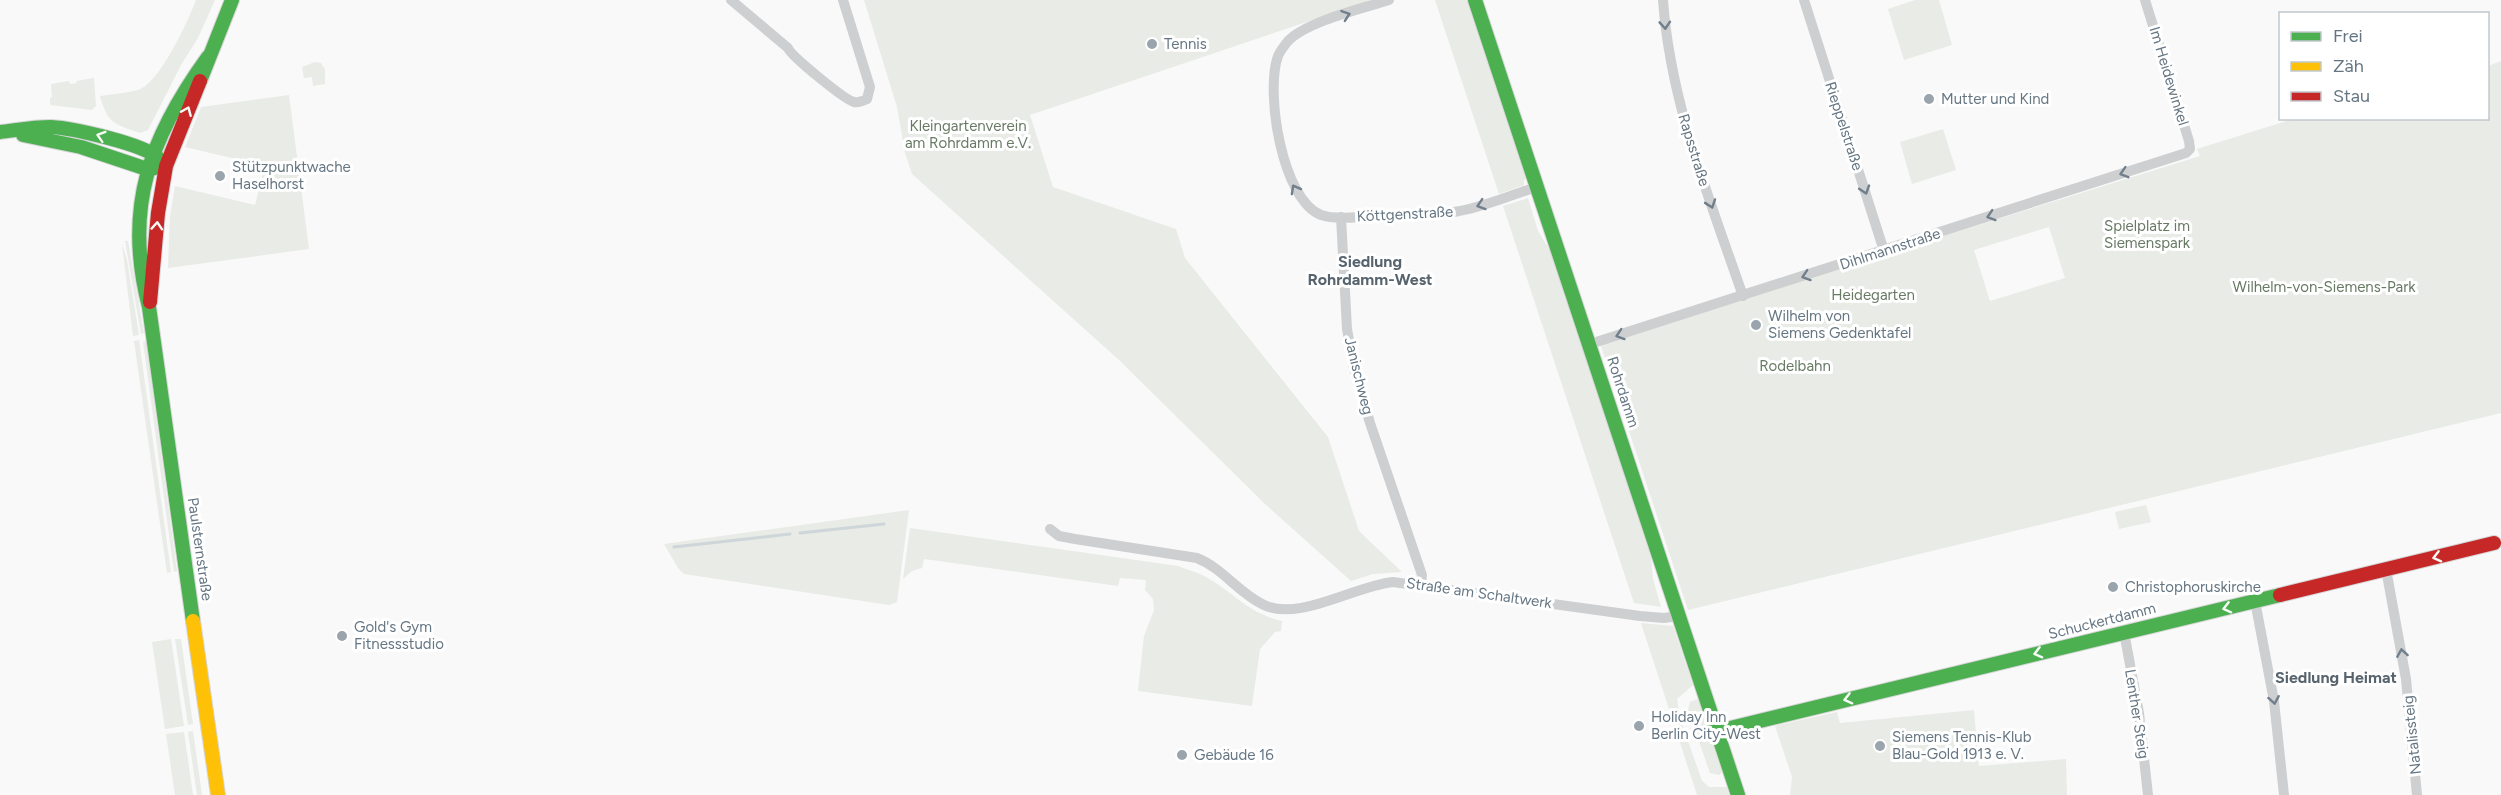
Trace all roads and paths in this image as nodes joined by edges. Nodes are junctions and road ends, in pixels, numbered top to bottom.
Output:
1 (231, 0) edge
2 (731, 0) edge
3 (843, 0) edge
4 (1389, 0) edge
5 (1475, 0) edge
6 (1663, 0) edge
7 (1804, 0) edge
8 (2145, 0) edge
9 (208, 57) junction
10 (0, 132) edge
11 (2188, 151) joint
12 (153, 153) junction
13 (166, 166) junction
14 (147, 170) junction
15 (1537, 187) junction
16 (1341, 217) junction
17 (1884, 251) junction
18 (1743, 296) junction
19 (149, 307) junction
20 (1590, 344) junction
21 (1050, 529) dead end
22 (2494, 543) dead end
23 (2386, 569) junction
24 (1421, 584) junction
25 (2255, 601) junction
26 (1679, 616) junction
27 (2124, 633) junction
28 (1718, 731) junction
29 (218, 795) edge
30 (1738, 795) edge
31 (2148, 795) edge
32 (2284, 795) edge
33 (2417, 795) edge

1 - 9 main road
2 - 3 street
16 -> 4 street
5 - 15 main road, Rohrdamm
6 -> 18 street, Rapsstraße
7 -> 17 street, Rieppelstraße
8 - 11 street, Im Heidewinkel
9 - 12 main road, Paulsternstraße
13 -> 9 main road, Paulsternstraße
12 -> 10 main road
10 - 14 main road
11 -> 17 street, Dihlmannstraße
12 - 13 main road
12 - 14 main road, Paulsternstraße
13 - 14 main road
19 -> 13 main road, Paulsternstraße
14 - 19 main road, Paulsternstraße
15 -> 16 street, Köttgenstraße
15 - 20 main road, Rohrdamm
16 - 24 street, Janischweg
17 -> 18 street, Dihlmannstraße
18 -> 20 street, Dihlmannstraße
19 - 29 main road, Paulsternstraße
20 - 26 main road, Rohrdamm
21 - 24 street, Straße am Schaltwerk
22 -> 23 main road, Schuckertdamm
23 - 25 main road, Schuckertdamm
33 -> 23 street, Natalissteig
24 - 26 street, Straße am Schaltwerk
25 -> 27 main road, Schuckertdamm
25 -> 32 street
26 - 28 main road, Rohrdamm
27 -> 28 main road, Schuckertdamm
27 - 31 street, Lenther Steig
28 - 30 main road, Rohrdamm

